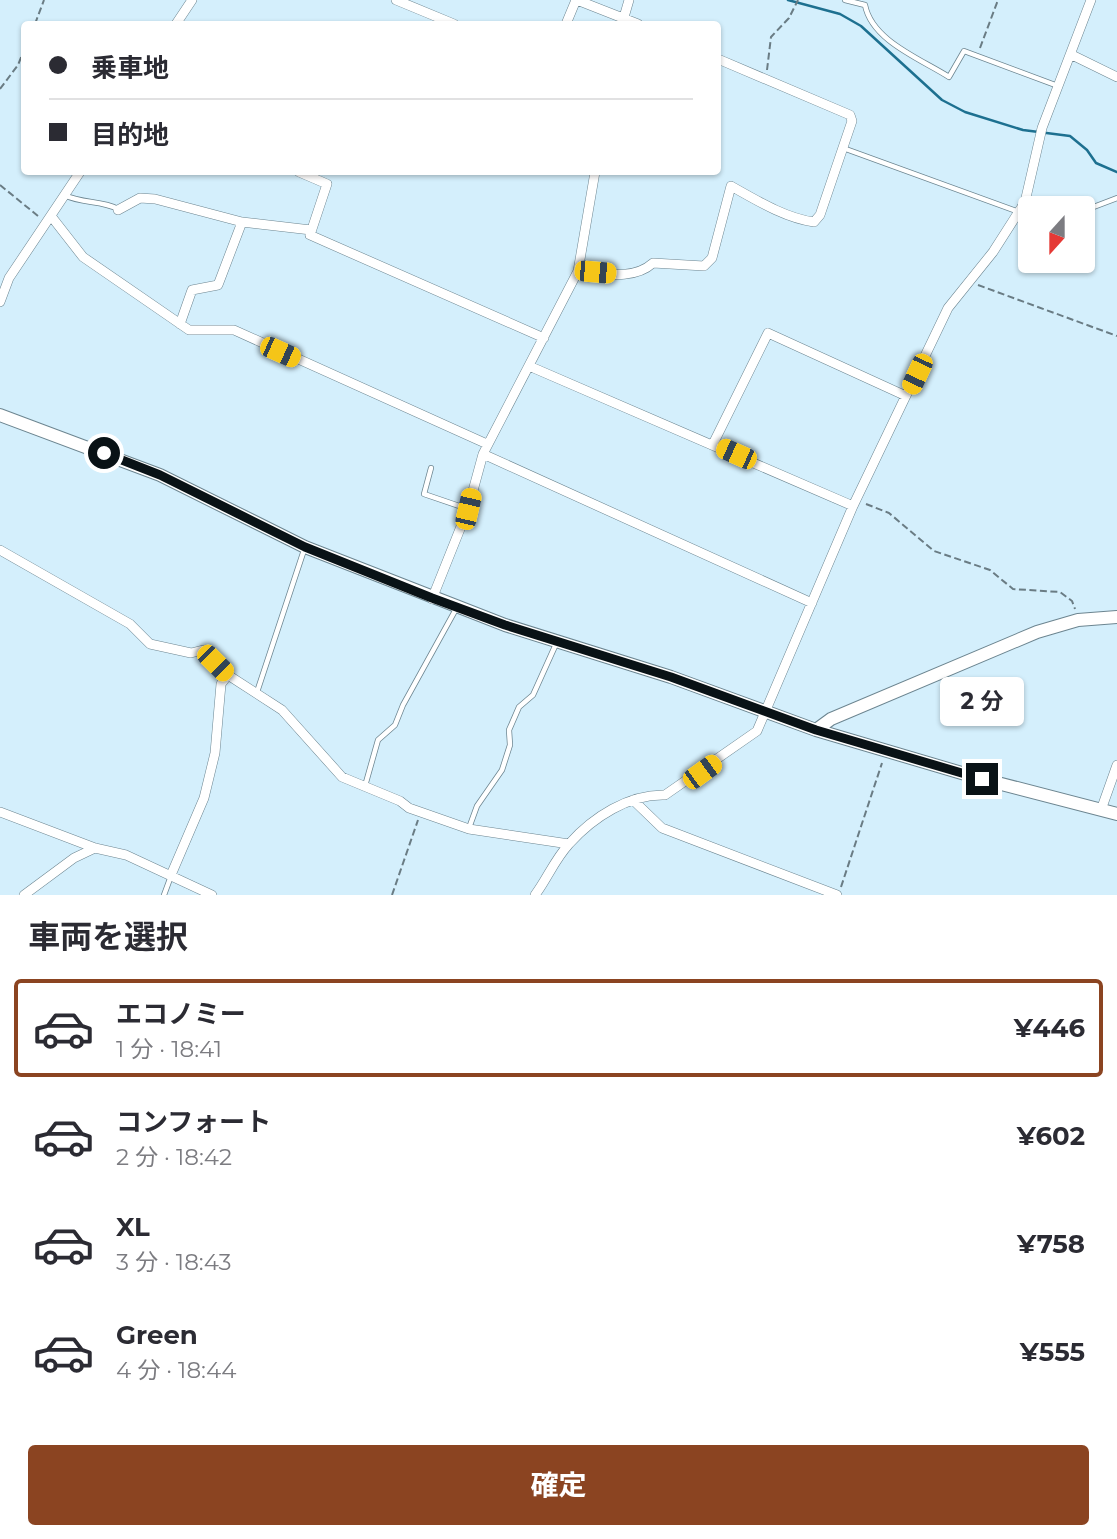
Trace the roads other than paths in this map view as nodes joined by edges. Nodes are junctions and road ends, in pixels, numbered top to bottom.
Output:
1 (192, 0) edge
2 (396, 0) edge
3 (576, 0) edge
4 (629, 0) edge
5 (845, 0) edge
6 (1091, 0) edge
7 (178, 21) edge
8 (447, 21) edge
9 (567, 21) edge
10 (622, 21) edge
11 (624, 21) edge
12 (1072, 55) junction
13 (721, 60) edge
14 (1117, 77) edge
15 (1059, 87) junction
16 (843, 148) junction
17 (78, 175) edge
18 (306, 175) edge
19 (594, 175) edge
20 (64, 195) junction
21 (1027, 196) edge
22 (1117, 198) edge
23 (1096, 206) edge
24 (118, 210) joint
25 (1018, 215) joint
26 (49, 220) junction
27 (242, 222) junction
28 (311, 230) junction
29 (578, 271) junction
30 (0, 302) edge
31 (180, 324) junction
32 (544, 338) junction
33 (529, 366) junction
34 (906, 396) junction
35 (0, 415) edge
36 (487, 444) junction
37 (713, 444) junction
38 (483, 454) junction
39 (431, 468) dead end
40 (854, 503) junction
41 (468, 509) junction
42 (305, 547) junction
43 (0, 550) edge
44 (432, 598) junction
45 (813, 603) junction
46 (457, 607) junction
47 (1117, 617) edge
48 (557, 641) junction
49 (228, 675) junction
50 (257, 693) junction
51 (764, 712) junction
52 (816, 730) junction
53 (1117, 765) edge
54 (365, 786) junction
55 (633, 800) junction
56 (1101, 810) junction
57 (0, 812) edge
58 (1117, 814) edge
59 (469, 829) junction
60 (569, 844) junction
61 (95, 848) junction
62 (171, 875) junction
63 (24, 895) edge
64 (164, 895) edge
65 (212, 895) edge
66 (535, 895) edge
67 (838, 895) edge

1 - 7 street
2 - 8 street
3 - 9 street
3 - 10 street
4 - 11 street
5 - 15 lane
6 - 12 street
12 - 14 street
12 - 15 street
13 - 16 street
15 - 21 street
16 - 25 lane
16 - 29 street
17 - 20 street
18 - 28 street
19 - 29 street
20 - 24 lane
20 - 26 street
22 - 23 lane
24 - 27 street
25 - 34 street
26 - 30 street
26 - 31 street
27 - 28 street
27 - 31 street
28 - 32 street
29 - 32 street
31 - 36 street
32 - 33 street
33 - 36 street
33 - 37 street
34 - 37 street
34 - 40 street
35 - 42 street
36 - 38 street
37 - 40 street
38 - 41 street
38 - 45 street
39 - 41 lane
40 - 45 street
41 - 44 street
42 - 44 street
42 - 50 lane
43 - 49 street
44 - 46 street
45 - 51 street
46 - 48 street
46 - 54 lane
47 - 52 street
48 - 51 street
48 - 59 lane
49 - 50 street
49 - 62 street
50 - 54 street
51 - 52 street
51 - 55 street
52 - 56 street
53 - 56 street
54 - 59 street
55 - 60 street
55 - 67 street
56 - 58 street
57 - 61 street
59 - 60 street
60 - 66 street
61 - 62 street
61 - 63 street
62 - 64 lane
62 - 65 street

